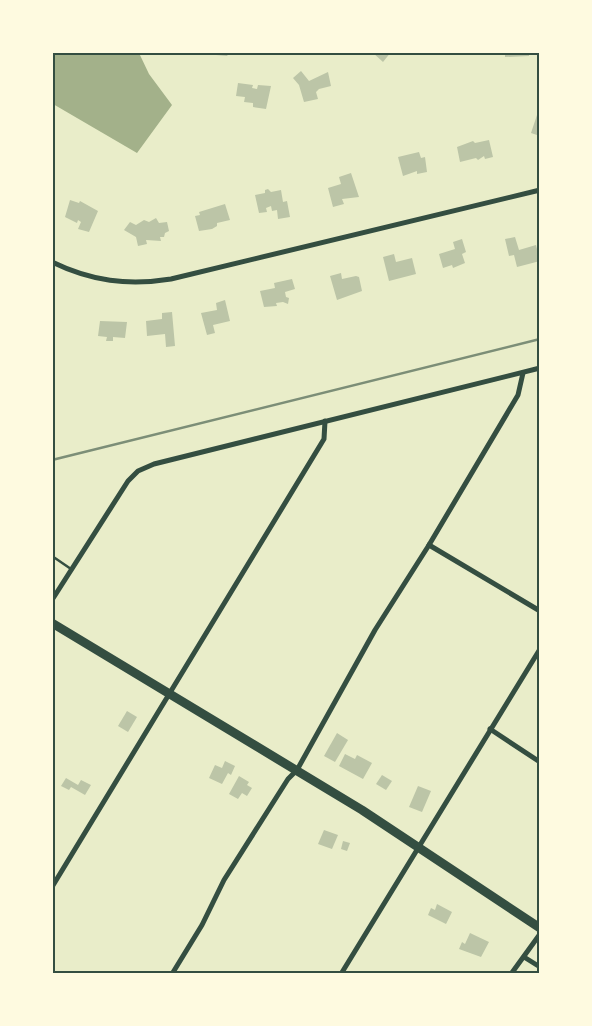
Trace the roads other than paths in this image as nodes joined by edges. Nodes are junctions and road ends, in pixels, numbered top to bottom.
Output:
1 (540, 190) edge
2 (52, 262) edge
3 (540, 368) edge
4 (523, 373) junction
5 (326, 421) junction
6 (429, 545) junction
7 (52, 556) edge
8 (72, 570) junction
9 (52, 600) edge
10 (540, 611) edge
11 (52, 623) edge
12 (540, 649) edge
13 (170, 692) junction
14 (490, 729) junction
15 (540, 762) edge
16 (297, 770) junction
17 (420, 847) junction
18 (52, 887) edge
19 (540, 928) edge
20 (540, 934) edge
21 (524, 957) junction
22 (540, 967) edge
23 (172, 974) edge
24 (341, 974) edge
25 (511, 974) edge

1 - 2 street
3 - 4 street
4 - 5 street
4 - 6 street
5 - 8 street
5 - 13 street
6 - 10 street
6 - 16 street
7 - 8 lane
8 - 9 street
11 - 13 main road
12 - 14 street
13 - 16 main road
13 - 18 street
14 - 15 street
14 - 17 street
16 - 17 main road
16 - 23 street
17 - 19 main road
17 - 24 street
20 - 21 street
21 - 22 street
21 - 25 street

